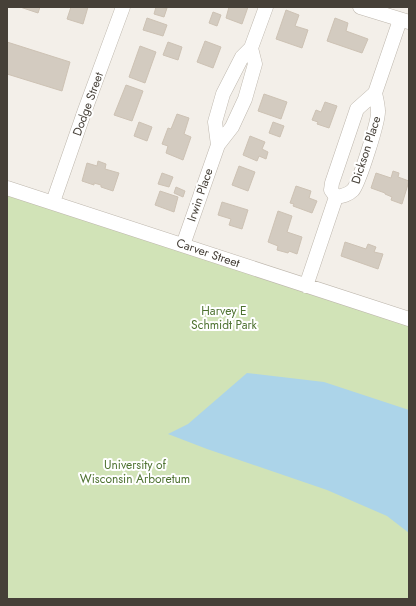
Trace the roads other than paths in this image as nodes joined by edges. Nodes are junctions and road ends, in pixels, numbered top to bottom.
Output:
1 (124, 7) edge
2 (266, 7) edge
3 (360, 7) edge
4 (405, 21) edge
5 (251, 48) junction
6 (375, 93) junction
7 (218, 144) junction
8 (7, 188) edge
9 (336, 197) junction
10 (54, 202) junction
11 (183, 245) junction
12 (306, 286) junction
13 (409, 319) edge

1 - 10 street, Dodge Street
2 - 5 street, Irwin Place
3 - 4 street
4 - 6 street, Dickson Place
5 - 7 street, Irwin Place
5 - 7 street, Irwin Place
6 - 9 street, Dickson Place
6 - 9 street, Dickson Place
7 - 11 street, Irwin Place
8 - 10 street, Carver Street
9 - 12 street, Dickson Place
10 - 11 street, Carver Street
11 - 12 street, Carver Street
12 - 13 street, Carver Street

